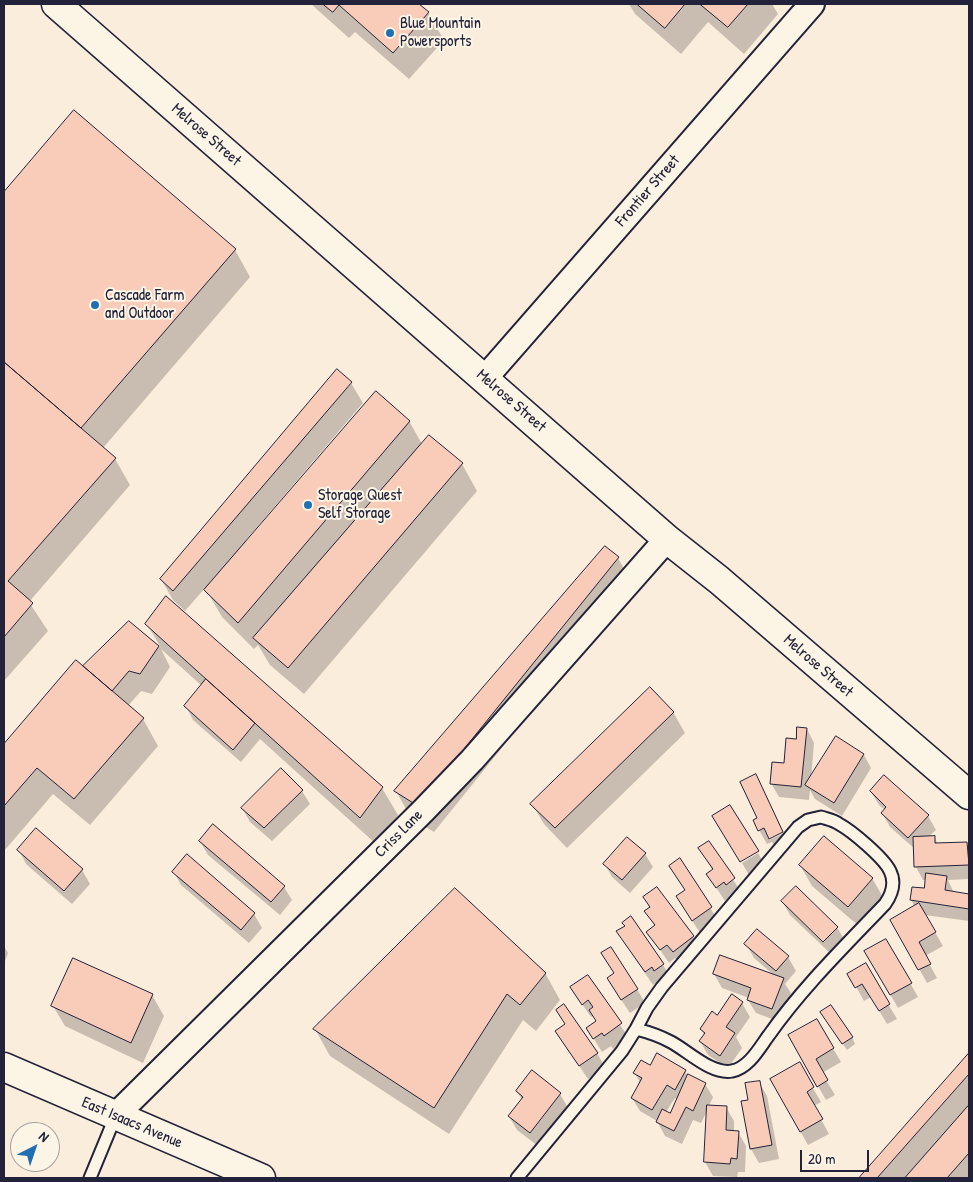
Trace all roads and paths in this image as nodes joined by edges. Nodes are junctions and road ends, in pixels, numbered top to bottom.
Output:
1 (56, 4) edge
2 (812, 4) edge
3 (485, 378) junction
4 (667, 539) junction
5 (969, 795) edge
6 (636, 1029) junction
7 (4, 1067) edge
8 (116, 1115) junction
9 (90, 1178) edge
10 (261, 1178) edge
11 (517, 1178) edge

1 - 3 street, Melrose Street
2 - 3 street, Frontier Street
3 - 4 street, Melrose Street
4 - 5 street, Melrose Street
4 - 8 street, Criss Lane
6 - 6 lane
6 - 11 lane
7 - 8 street, East Isaacs Avenue
8 - 9 lane
8 - 10 street, East Isaacs Avenue

